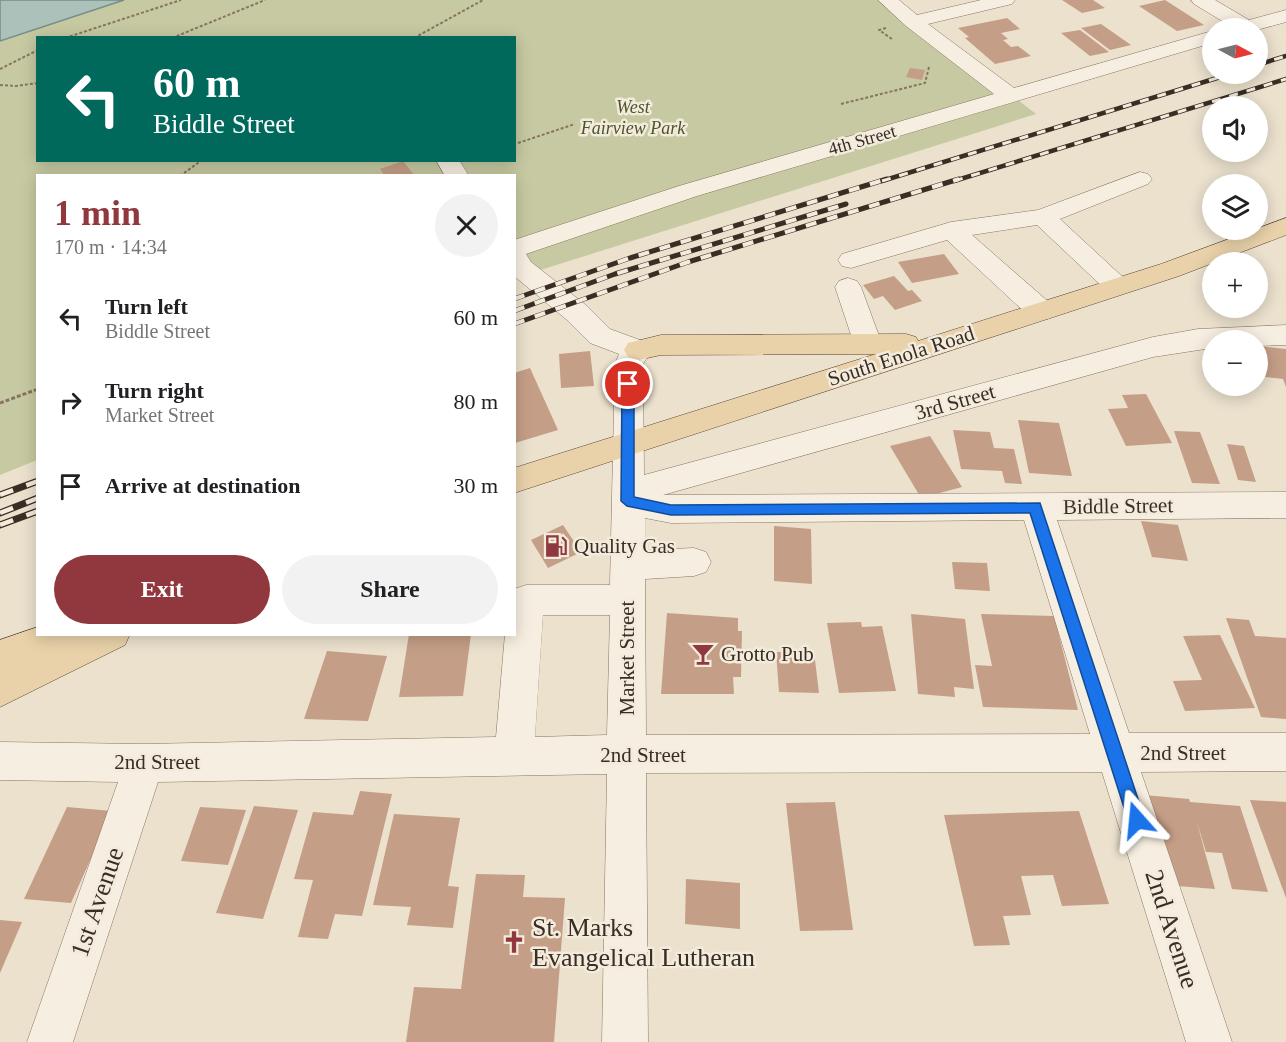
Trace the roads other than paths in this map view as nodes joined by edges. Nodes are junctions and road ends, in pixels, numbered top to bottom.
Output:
1 (888, 0) edge
2 (1005, 0) edge
3 (1201, 0) edge
4 (1286, 16) edge
5 (1229, 18) edge
6 (1268, 21) edge
7 (913, 22) junction
8 (1202, 40) edge
9 (1010, 96) junction
10 (1140, 179) dead end
11 (1043, 217) junction
12 (1286, 226) edge
13 (951, 230) junction
14 (516, 248) edge
15 (516, 258) edge
16 (1117, 286) junction
17 (1041, 310) junction
18 (1286, 334) edge
19 (868, 344) junction
20 (937, 344) junction
21 (638, 350) junction
22 (628, 445) junction
23 (516, 480) edge
24 (628, 496) junction
25 (1286, 505) edge
26 (1035, 507) junction
27 (694, 562) dead end
28 (627, 583) junction
29 (59, 636) edge
30 (108, 636) edge
31 (0, 657) edge
32 (0, 690) edge
33 (1286, 752) edge
34 (1115, 753) junction
35 (627, 754) junction
36 (514, 756) junction
37 (0, 761) edge
38 (144, 763) junction
39 (50, 1042) edge
40 (625, 1042) edge
41 (1209, 1042) edge

1 - 7 street
2 - 7 street
3 - 5 street
4 - 6 street
7 - 9 street
8 - 9 street, 4th Street
9 - 14 street, 4th Street
10 - 11 street
11 - 13 street
11 - 16 street
12 - 16 main road, South Enola Road
13 - 17 street
13 - 19 street
15 - 21 street
16 - 17 main road, South Enola Road
17 - 20 main road, South Enola Road
18 - 24 street, 3rd Street
19 - 20 main road
19 - 21 main road
20 - 22 main road, South Enola Road
21 - 22 street, Market Street
22 - 23 main road, South Enola Road
22 - 24 street, Market Street
24 - 26 street, Biddle Street
24 - 28 street, Market Street
25 - 26 street, Biddle Street
26 - 34 street, 2nd Avenue
27 - 28 street
28 - 35 street, Market Street
28 - 36 street
29 - 31 main road
30 - 32 main road
33 - 34 street, 2nd Street
34 - 35 street, 2nd Street
34 - 41 street, 2nd Avenue
35 - 36 street, 2nd Street
35 - 40 street, Market Street
36 - 38 street, 2nd Street
37 - 38 street, 2nd Street
38 - 39 street, 1st Avenue

